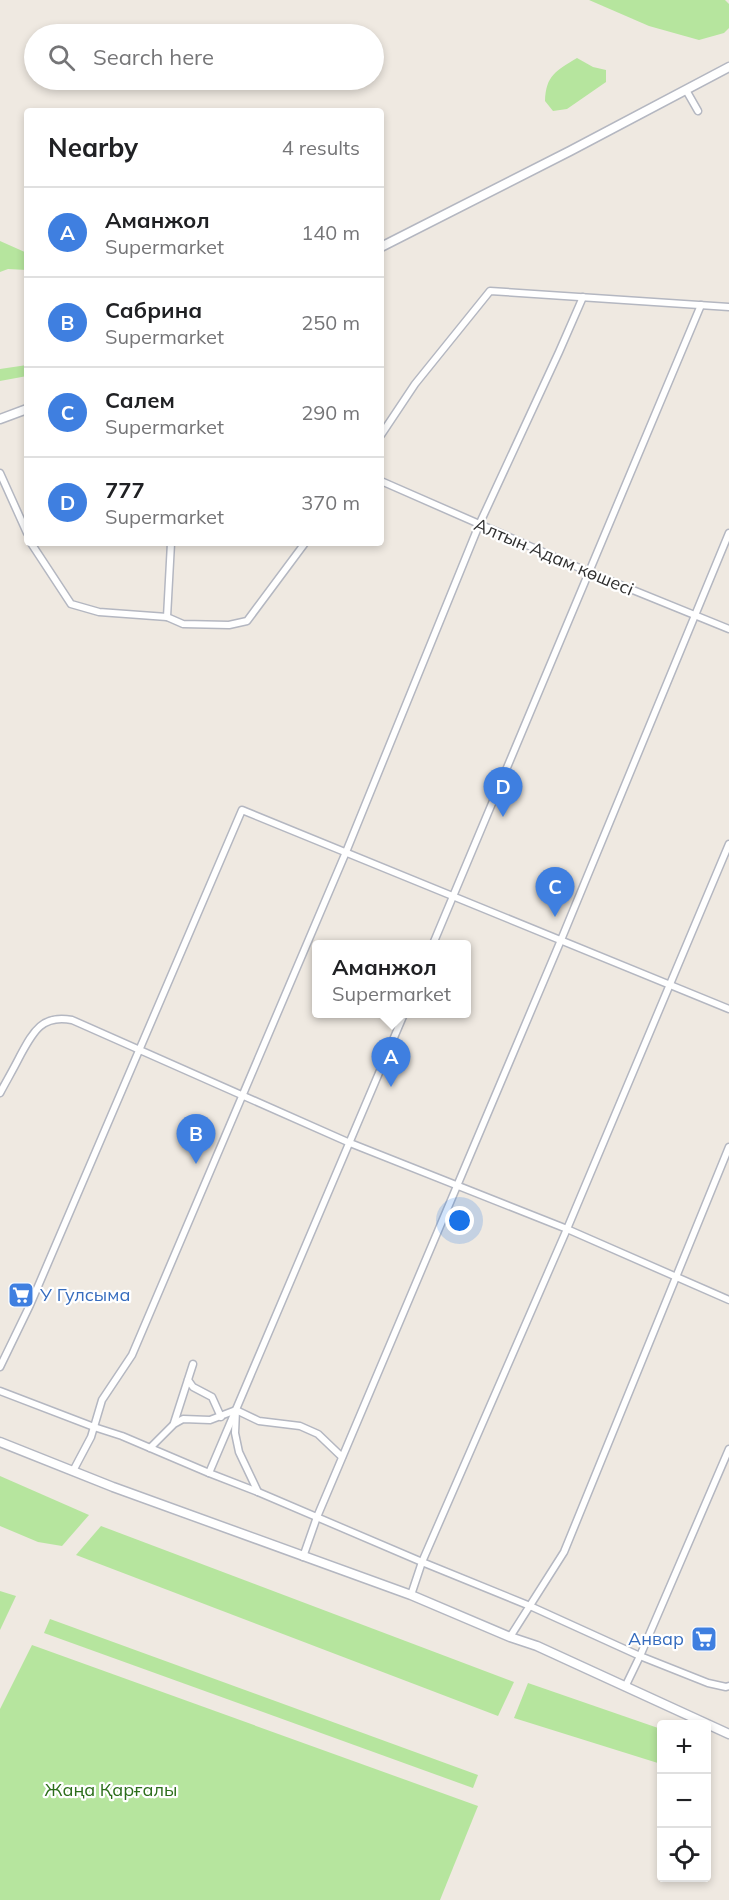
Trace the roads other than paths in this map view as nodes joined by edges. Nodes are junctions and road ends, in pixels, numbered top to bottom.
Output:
1 (729, 67) edge
2 (686, 90) junction
3 (698, 111) dead end
4 (384, 245) edge
5 (583, 297) junction
6 (701, 305) junction
7 (729, 307) edge
8 (24, 410) edge
9 (0, 419) edge
10 (384, 430) edge
11 (0, 472) edge
12 (384, 482) edge
13 (479, 525) junction
14 (24, 526) edge
15 (729, 533) edge
16 (33, 546) edge
17 (171, 546) edge
18 (303, 546) edge
19 (591, 573) junction
20 (695, 615) junction
21 (167, 617) junction
22 (729, 629) edge
23 (729, 844) edge
24 (346, 852) junction
25 (454, 896) junction
26 (435, 940) edge
27 (561, 940) junction
28 (670, 984) junction
29 (729, 1009) edge
30 (402, 1018) edge
31 (139, 1048) junction
32 (0, 1093) edge
33 (243, 1095) junction
34 (350, 1143) junction
35 (729, 1147) edge
36 (458, 1186) junction
37 (567, 1229) junction
38 (675, 1277) junction
39 (729, 1300) edge
40 (193, 1364) dead end
41 (0, 1367) edge
42 (188, 1380) junction
43 (0, 1391) edge
44 (236, 1410) junction
45 (221, 1417) junction
46 (174, 1424) junction
47 (94, 1427) junction
48 (0, 1442) edge
49 (150, 1448) junction
50 (729, 1449) edge
51 (342, 1457) junction
52 (73, 1471) junction
53 (209, 1473) junction
54 (258, 1492) junction
55 (317, 1517) junction
56 (303, 1557) junction
57 (422, 1562) junction
58 (411, 1595) junction
59 (530, 1606) junction
60 (510, 1636) junction
61 (640, 1656) junction
62 (626, 1685) junction
63 (729, 1686) edge
64 (729, 1734) edge

1 - 2 main road
2 - 3 street
2 - 4 main road
5 - 6 street
5 - 10 street
5 - 13 street
6 - 7 street
6 - 19 street
8 - 9 main road
11 - 14 street
12 - 13 street, Алтын Адам көшесі
13 - 19 street, Алтын Адам көшесі
13 - 24 street
15 - 20 street
16 - 21 street
17 - 21 street
18 - 21 street
19 - 20 street, Алтын Адам көшесі
19 - 25 street
20 - 22 street, Алтын Адам көшесі
20 - 27 street
23 - 28 street
24 - 25 street
24 - 31 street
24 - 33 street
25 - 26 street
25 - 27 street
27 - 28 street
27 - 36 street
28 - 29 street
28 - 37 street
30 - 34 street
31 - 32 street
31 - 33 street
31 - 41 street
33 - 34 street
33 - 47 street
34 - 36 street
34 - 44 street
35 - 38 street
36 - 37 street
36 - 51 street
37 - 38 street
37 - 57 street
38 - 39 street
38 - 59 street
40 - 42 street
42 - 45 street
42 - 46 street
43 - 47 street
44 - 45 street
44 - 51 street
44 - 53 street
44 - 54 street
45 - 46 street
46 - 49 street
47 - 49 street
47 - 52 street
48 - 52 main road
49 - 53 street
50 - 61 street
51 - 55 street
52 - 56 main road
53 - 54 street
54 - 55 street
55 - 56 street
55 - 57 street
56 - 58 main road
57 - 58 street
57 - 59 street
58 - 60 main road
59 - 60 street
59 - 61 street
60 - 62 main road
61 - 62 street
61 - 63 street
62 - 64 main road

